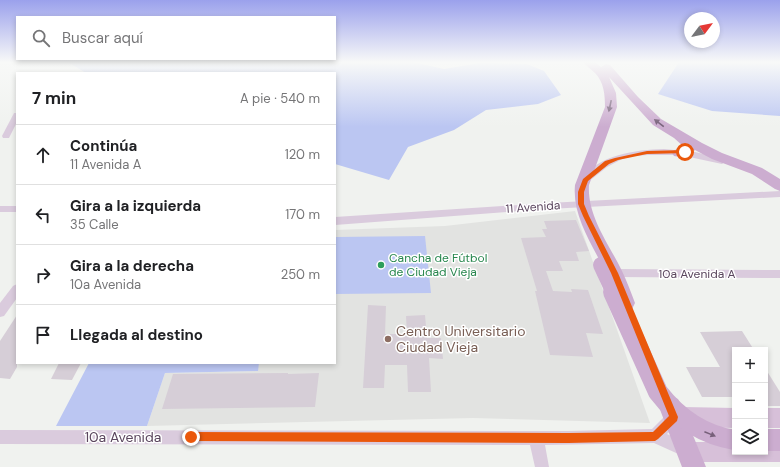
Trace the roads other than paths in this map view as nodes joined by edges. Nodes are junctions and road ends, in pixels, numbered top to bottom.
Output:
1 (607, 84) edge
2 (621, 84) edge
3 (16, 119) edge
4 (16, 134) edge
5 (3, 137) edge
6 (680, 137) junction
7 (680, 153) junction
8 (757, 171) junction
9 (585, 180) junction
10 (780, 186) edge
11 (780, 194) edge
12 (0, 209) edge
13 (16, 209) edge
14 (584, 210) junction
15 (336, 221) edge
16 (608, 269) junction
17 (780, 274) edge
18 (16, 290) edge
19 (0, 312) edge
20 (674, 417) junction
21 (732, 418) edge
22 (768, 418) edge
23 (780, 418) edge
24 (655, 436) junction
25 (0, 437) edge
26 (536, 438) junction
27 (732, 440) edge
28 (768, 440) edge
29 (780, 440) edge
30 (780, 452) edge
31 (691, 459) edge
32 (542, 467) edge

1 -> 9 main road
6 -> 2 main road
3 - 5 street
4 - 5 street
6 - 7 main road
6 - 8 main road
7 - 8 street
7 - 9 street
8 - 10 main road
9 - 14 main road
11 - 14 street, 11 Avenida
12 - 13 street
14 - 15 street, 11 Avenida
14 - 16 main road
16 - 17 street, 10a Avenida A
16 - 20 main road
16 -> 27 main road, bridge
18 - 19 street
20 - 21 main road
20 - 24 street
20 - 31 main road
22 - 23 main road
24 - 26 street, 10a Avenida
24 - 31 street, 10a Avenida
25 - 26 street, 10a Avenida
26 - 32 street
28 - 29 main road
30 - 31 main road, 10a Avenida

